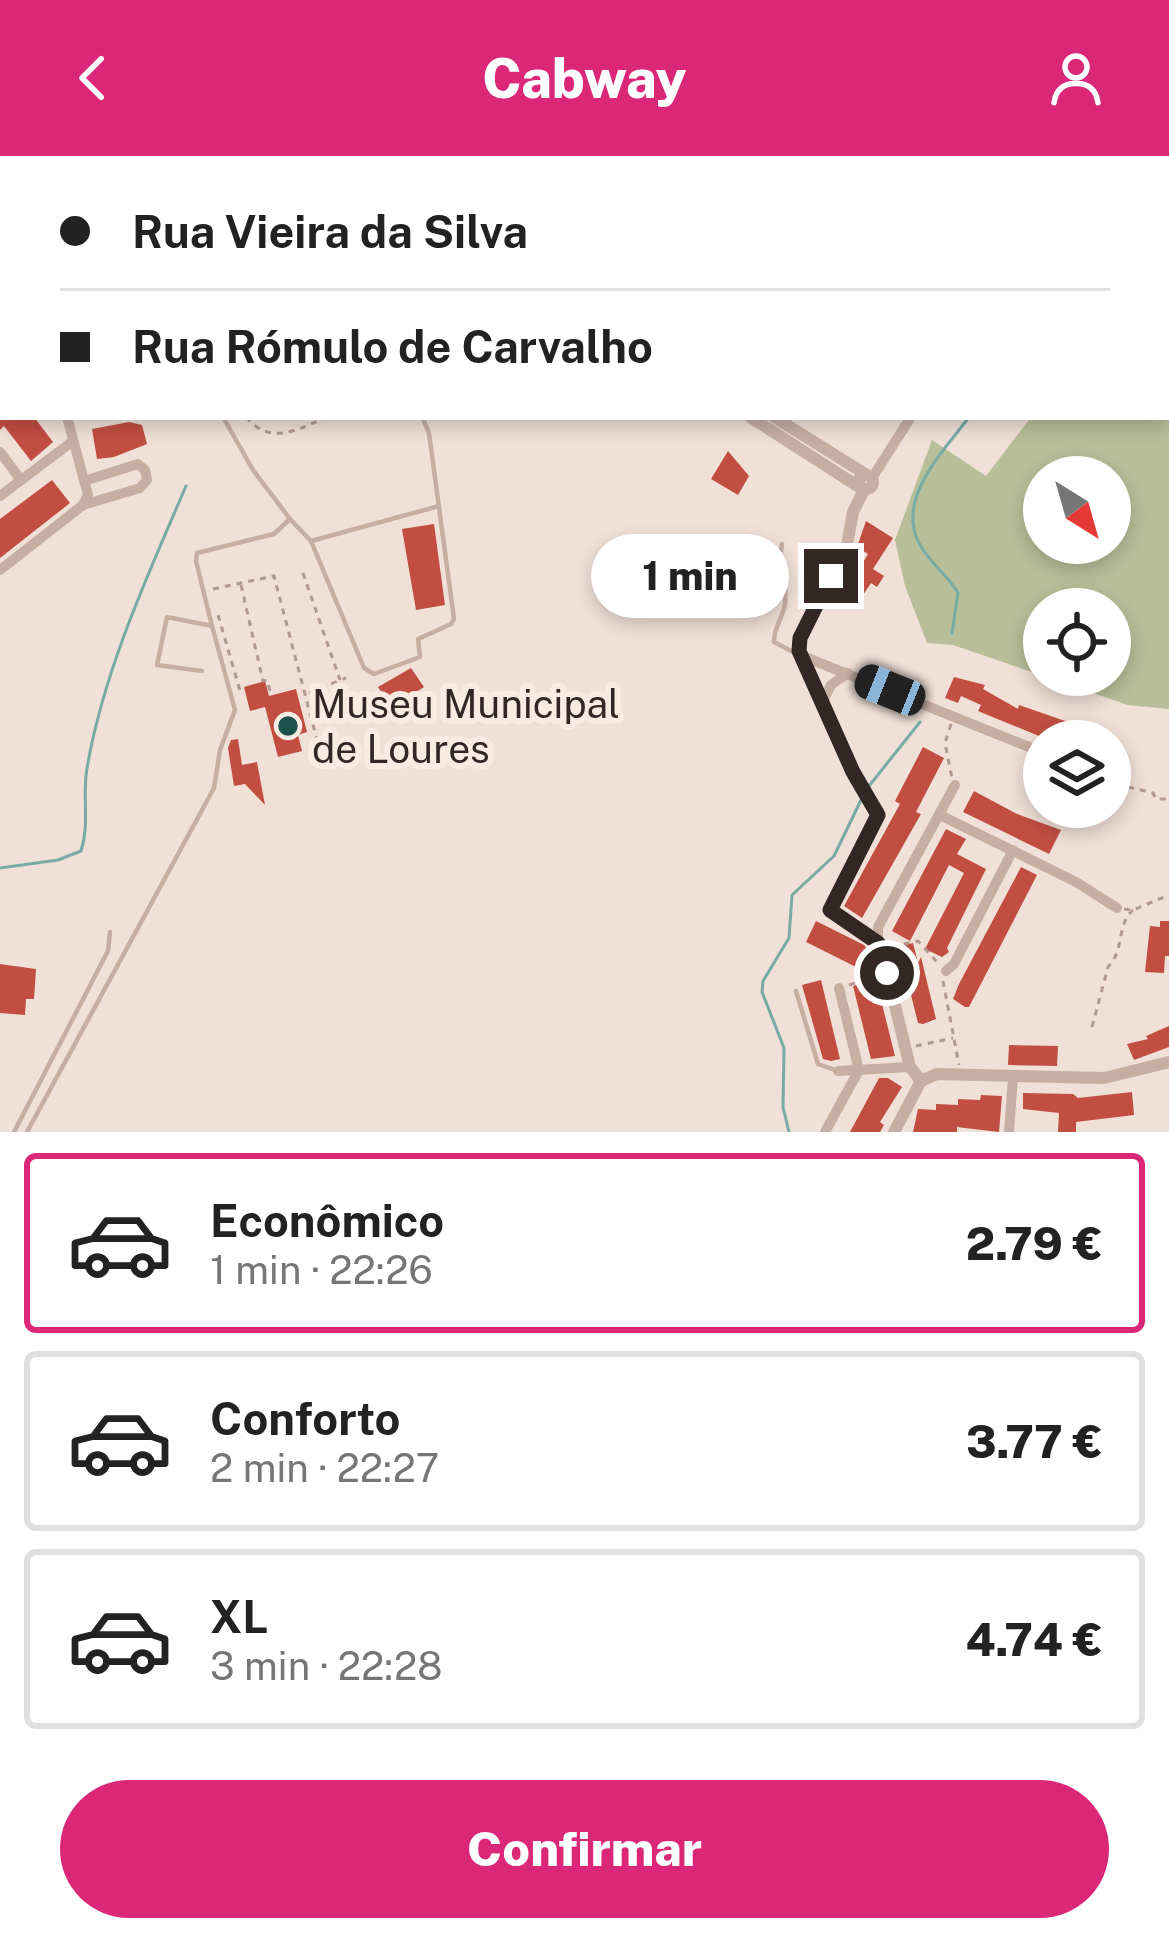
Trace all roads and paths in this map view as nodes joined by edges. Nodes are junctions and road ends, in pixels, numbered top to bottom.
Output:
1 (58, 420) edge
2 (68, 420) edge
3 (225, 420) edge
4 (249, 420) edge
5 (319, 420) edge
6 (423, 420) edge
7 (756, 420) edge
8 (778, 420) edge
9 (909, 420) edge
10 (73, 440) junction
11 (0, 452) edge
12 (21, 480) junction
13 (84, 482) junction
14 (866, 482) junction
15 (0, 496) edge
16 (83, 505) junction
17 (439, 506) junction
18 (290, 519) junction
19 (311, 541) junction
20 (782, 544) dead end
21 (0, 570) edge
22 (303, 573) dead end
23 (241, 584) junction
24 (211, 590) dead end
25 (217, 610) dead end
26 (212, 626) junction
27 (800, 655) junction
28 (202, 671) dead end
29 (848, 674) junction
30 (241, 694) dead end
31 (308, 694) junction
32 (271, 695) dead end
33 (823, 701) junction
34 (956, 718) junction
35 (316, 740) dead end
36 (1023, 745) edge
37 (955, 785) joint
38 (1131, 788) edge
39 (1169, 803) edge
40 (940, 815) junction
41 (1013, 850) junction
42 (1169, 896) edge
43 (1117, 908) joint
44 (1133, 910) junction
45 (110, 932) dead end
46 (879, 945) junction
47 (946, 971) joint
48 (887, 973) junction
49 (941, 987) dead end
50 (839, 988) joint
51 (796, 991) dead end
52 (1092, 1027) dead end
53 (955, 1037) junction
54 (909, 1060) junction
55 (1169, 1062) edge
56 (859, 1070) junction
57 (838, 1071) joint
58 (950, 1075) junction
59 (1013, 1077) junction
60 (921, 1082) junction
61 (14, 1132) edge
62 (27, 1132) edge
63 (825, 1132) edge
64 (894, 1132) edge
65 (1010, 1132) edge

1 - 10 street
2 - 10 street
3 - 18 lane
4 - 5 path
6 - 17 lane
7 - 14 street
8 - 14 street
9 - 14 street
10 - 12 street
10 - 13 street
11 - 12 street
12 - 15 street
13 - 16 street
13 - 16 street
14 - 27 street
16 - 21 street
17 - 19 lane
17 - 19 lane
18 - 19 lane
18 - 26 lane
20 - 27 lane
22 - 31 path
23 - 24 path
23 - 31 path
23 - 32 path
25 - 30 path
26 - 28 lane
26 - 62 lane
27 - 29 street
27 - 33 street
29 - 33 street
29 - 34 street
31 - 35 path
33 - 46 street
34 - 36 street
34 - 37 path
37 - 40 street
38 - 39 path
40 - 41 street
40 - 46 street
41 - 43 street
41 - 47 street
42 - 44 path
43 - 44 path
44 - 52 path
45 - 61 lane
46 - 47 path
46 - 48 street
48 - 50 path
48 - 54 street
49 - 53 path
50 - 56 street
51 - 57 lane
53 - 54 path
53 - 58 path
54 - 56 street
54 - 60 street
55 - 59 street
56 - 57 street
56 - 63 street
58 - 59 street
58 - 60 street
59 - 65 street
60 - 64 street

